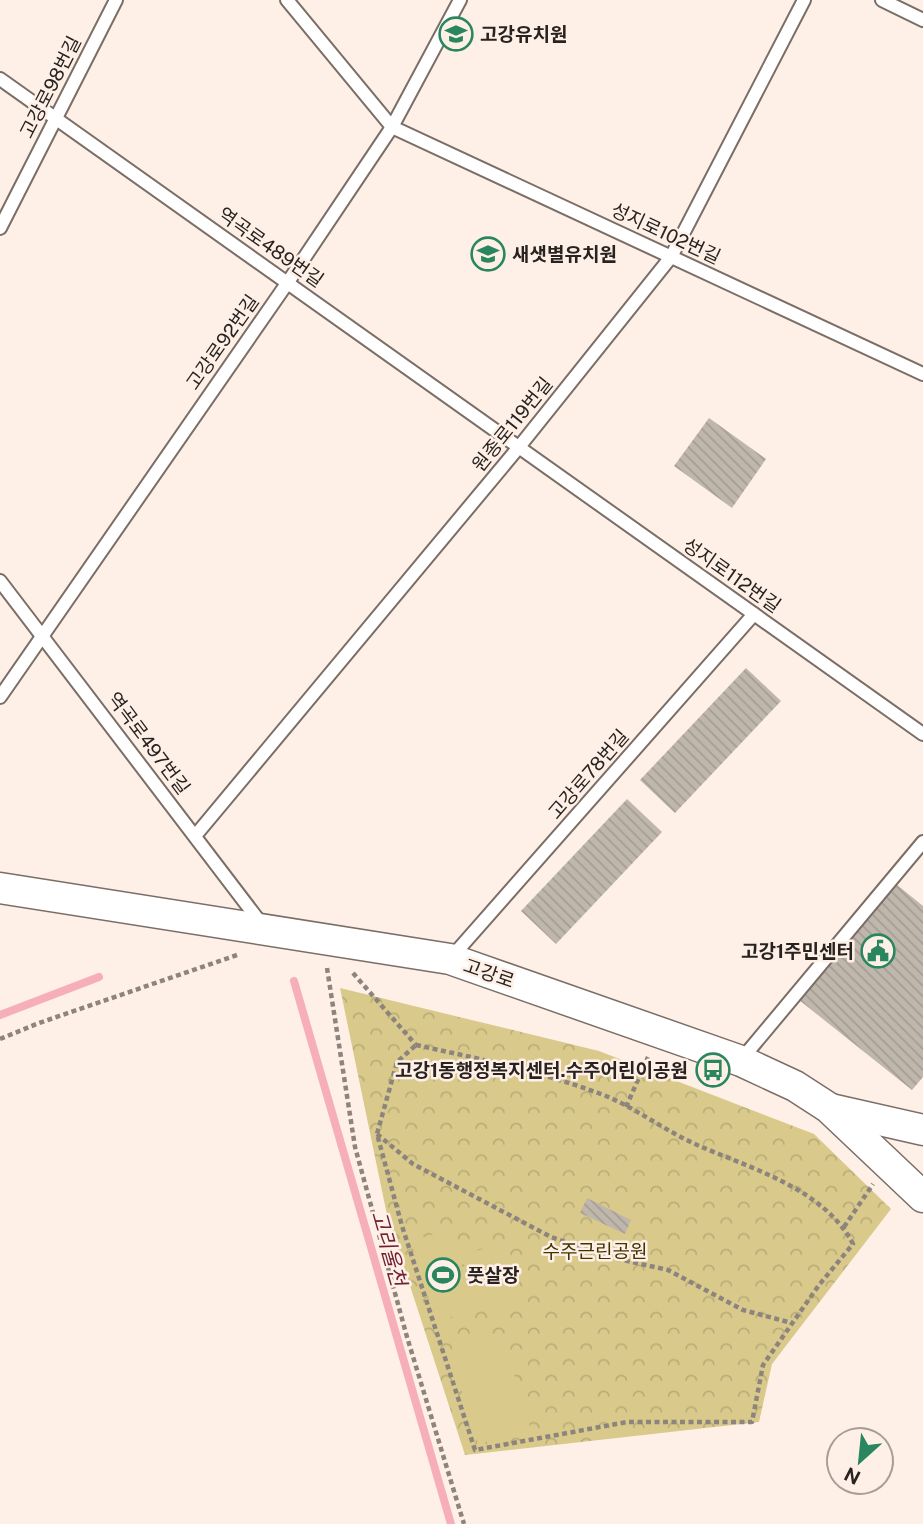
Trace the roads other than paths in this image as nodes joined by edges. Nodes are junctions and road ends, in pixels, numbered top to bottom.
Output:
1 (116, 0) edge
2 (460, 0) edge
3 (804, 0) edge
4 (882, 0) edge
5 (291, 2) edge
6 (923, 20) edge
7 (0, 79) edge
8 (56, 118) junction
9 (392, 127) junction
10 (0, 228) edge
11 (671, 257) junction
12 (288, 282) junction
13 (923, 374) edge
14 (519, 447) junction
15 (0, 581) edge
16 (754, 614) junction
17 (41, 635) junction
18 (0, 697) edge
19 (923, 734) edge
20 (195, 836) junction
21 (923, 842) edge
22 (0, 888) edge
23 (265, 929) junction
24 (450, 959) junction
25 (741, 1061) junction
26 (829, 1108) junction
27 (923, 1130) edge
28 (923, 1197) edge

1 - 8 lane, 고강로98번길
2 - 9 lane, 고강로92번길
3 - 11 lane, 원종로119번길
4 - 6 lane
5 - 9 lane
7 - 8 lane, 역곡로489번길
8 - 10 lane, 고강로98번길
8 - 12 lane, 역곡로489번길
9 - 11 lane, 성지로102번길
9 - 12 lane, 고강로92번길
11 - 13 lane, 성지로102번길
11 - 14 lane, 원종로119번길
12 - 14 lane, 역곡로489번길
12 - 17 lane, 고강로92번길
14 - 16 lane, 성지로112번길
14 - 20 lane, 원종로119번길
15 - 17 lane, 역곡로497번길
16 - 19 lane, 성지로112번길
16 - 24 lane, 고강로78번길
17 - 18 lane, 고강로92번길
17 - 20 lane, 역곡로497번길
20 - 23 lane, 역곡로497번길
21 - 25 lane
22 - 23 street, 고강로
23 - 24 street, 고강로
24 - 25 street, 고강로
25 - 26 street, 고강로
26 - 27 street
26 - 28 street, 고강로

